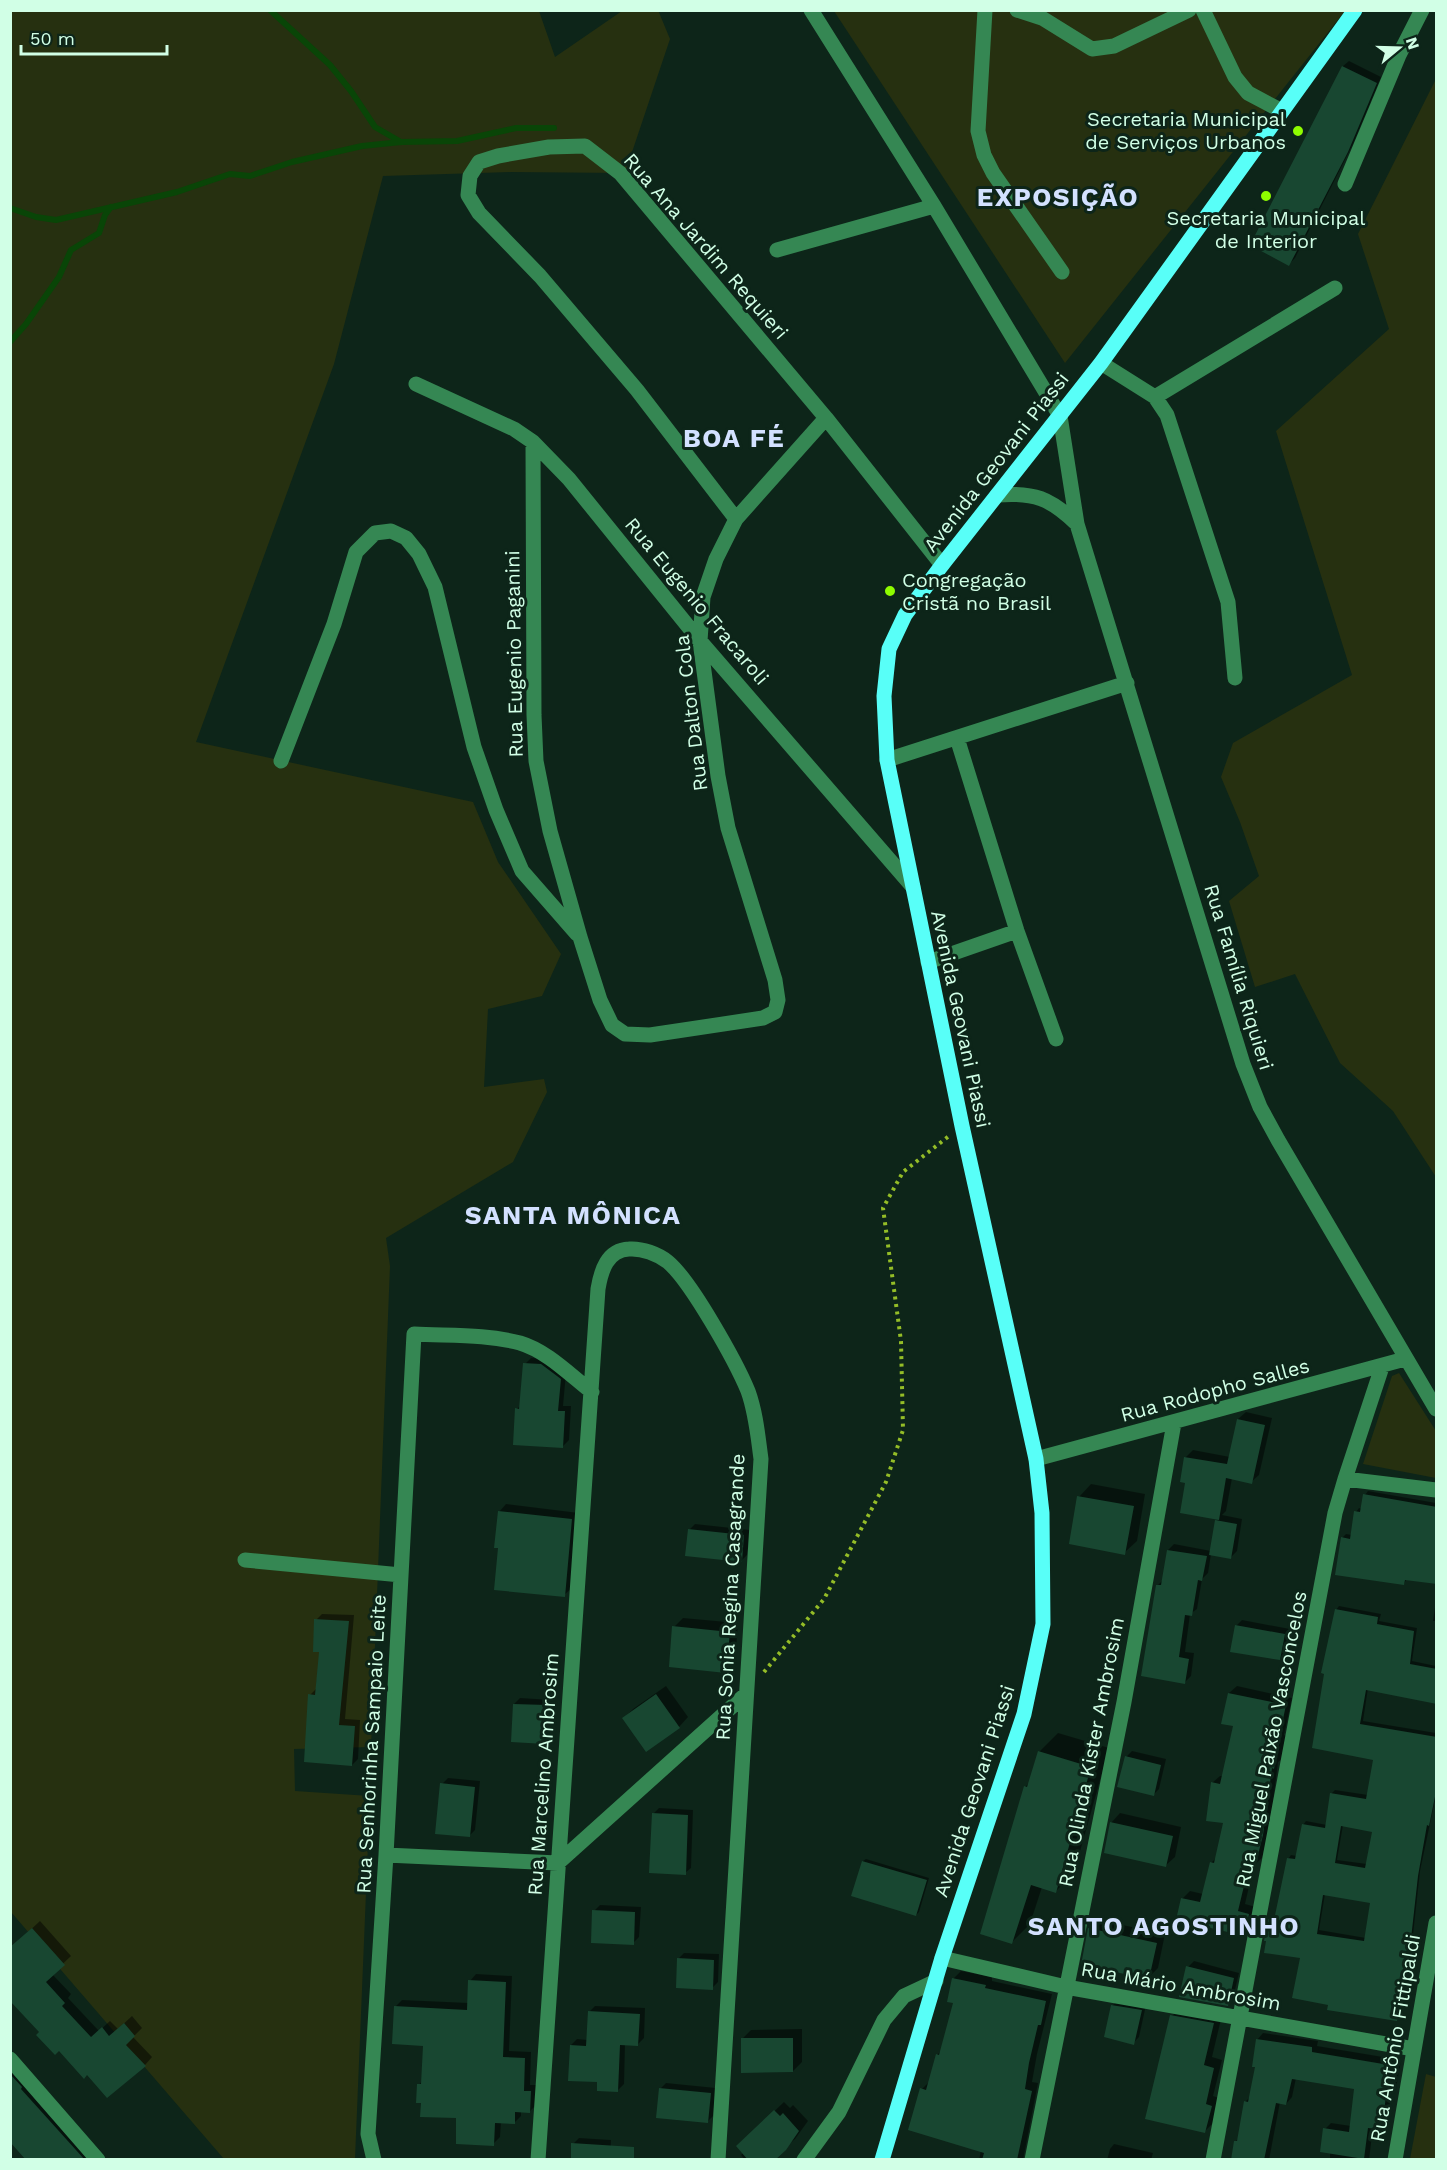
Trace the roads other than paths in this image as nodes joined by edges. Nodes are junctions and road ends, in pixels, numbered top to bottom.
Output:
1 (811, 10) edge
2 (986, 10) edge
3 (1017, 10) edge
4 (1189, 10) edge
5 (1203, 10) edge
6 (1355, 10) edge
7 (1422, 10) edge
8 (1282, 111) junction
9 (1345, 184) dead end
10 (934, 206) junction
11 (777, 250) dead end
12 (1062, 272) dead end
13 (1335, 288) dead end
14 (1101, 363) junction
15 (416, 384) dead end
16 (1155, 397) junction
17 (1060, 416) junction
18 (826, 418) junction
19 (532, 442) junction
20 (997, 495) junction
21 (736, 519) junction
22 (1077, 524) junction
23 (942, 565) junction
24 (700, 641) junction
25 (1235, 678) dead end
26 (1127, 683) junction
27 (957, 738) junction
28 (887, 760) junction
29 (281, 762) dead end
30 (913, 886) junction
31 (1017, 931) junction
32 (580, 937) junction
33 (928, 962) junction
34 (778, 1000) joint
35 (1056, 1039) dead end
36 (1405, 1359) junction
37 (1382, 1367) junction
38 (592, 1392) junction
39 (1437, 1409) edge
40 (1174, 1423) junction
41 (1036, 1460) junction
42 (1345, 1479) junction
43 (1437, 1490) edge
44 (245, 1560) dead end
45 (401, 1575) junction
46 (746, 1694) junction
47 (386, 1855) junction
48 (558, 1863) junction
49 (1437, 1923) edge
50 (942, 1958) junction
51 (936, 1981) junction
52 (1066, 1987) junction
53 (1239, 2019) junction
54 (1414, 2049) junction
55 (10, 2059) edge
56 (373, 2157) edge
57 (98, 2160) edge
58 (538, 2160) edge
59 (718, 2160) edge
60 (804, 2160) edge
61 (882, 2160) edge
62 (1032, 2160) edge
63 (1213, 2160) edge
64 (1395, 2160) edge

1 - 10 street
2 - 12 street
3 - 4 street
5 - 8 street
6 - 8 main road, Avenida Geovani Piassi
7 - 9 street
8 - 14 main road, Avenida Geovani Piassi
10 - 11 street
10 - 17 street
13 - 16 street
14 - 16 street
14 - 17 main road, Avenida Geovani Piassi
15 - 19 street, Rua Eugenio Fracaroli
16 - 25 street
17 - 20 main road, Avenida Geovani Piassi
17 - 22 street, Rua Família Riquieri
18 - 21 street, Rua Dalton Cola
18 - 21 street, Rua Ana Jardim Requieri
18 - 23 street, Rua Ana Jardim Requieri
19 - 24 street, Rua Eugenio Fracaroli
19 - 32 street, Rua Eugenio Paganini
20 - 22 street
20 - 23 main road, Avenida Geovani Piassi
21 - 24 street, Rua Dalton Cola
22 - 26 street, Rua Família Riquieri
23 - 28 main road, Avenida Geovani Piassi
24 - 30 street, Rua Eugenio Fracaroli
24 - 34 street, Rua Dalton Cola
26 - 27 street
26 - 36 street, Rua Família Riquieri
27 - 28 street
27 - 31 street
28 - 30 main road, Avenida Geovani Piassi
29 - 32 street
30 - 33 main road, Avenida Geovani Piassi
31 - 33 street
31 - 35 street
32 - 34 street, Rua Eugenio Paganini
33 - 41 main road, Avenida Geovani Piassi
36 - 37 street, Rua Rodopho Salles
36 - 39 street, Rua Família Riquieri
37 - 40 street, Rua Rodopho Salles
37 - 42 street, Rua Miguel Paixão Vasconcelos
38 - 45 street, Rua Senhorinha Sampaio Leite
38 - 46 street, Rua Sonia Regina Casagrande
38 - 48 street, Rua Marcelino Ambrosim
40 - 41 street, Rua Rodopho Salles
40 - 52 street, Rua Olinda Kister Ambrosim
41 - 50 main road, Avenida Geovani Piassi
42 - 43 street
42 - 53 street, Rua Miguel Paixão Vasconcelos
44 - 45 street
45 - 47 street, Rua Senhorinha Sampaio Leite
46 - 48 street
46 - 59 street, Rua Sonia Regina Casagrande
47 - 48 street
47 - 56 street, Rua Senhorinha Sampaio Leite
48 - 58 street, Rua Marcelino Ambrosim
49 - 54 street, Rua Antônio Fittipaldi
50 - 51 main road, Avenida Geovani Piassi
50 - 52 street, Rua Mário Ambrosim
51 - 60 street
51 - 61 main road, Avenida Geovani Piassi
52 - 53 street, Rua Mário Ambrosim
52 - 62 street, Rua Olinda Kister Ambrosim
53 - 54 street, Rua Mário Ambrosim
53 - 63 street, Rua Miguel Paixão Vasconcelos
54 - 64 street, Rua Antônio Fittipaldi
55 - 57 street

